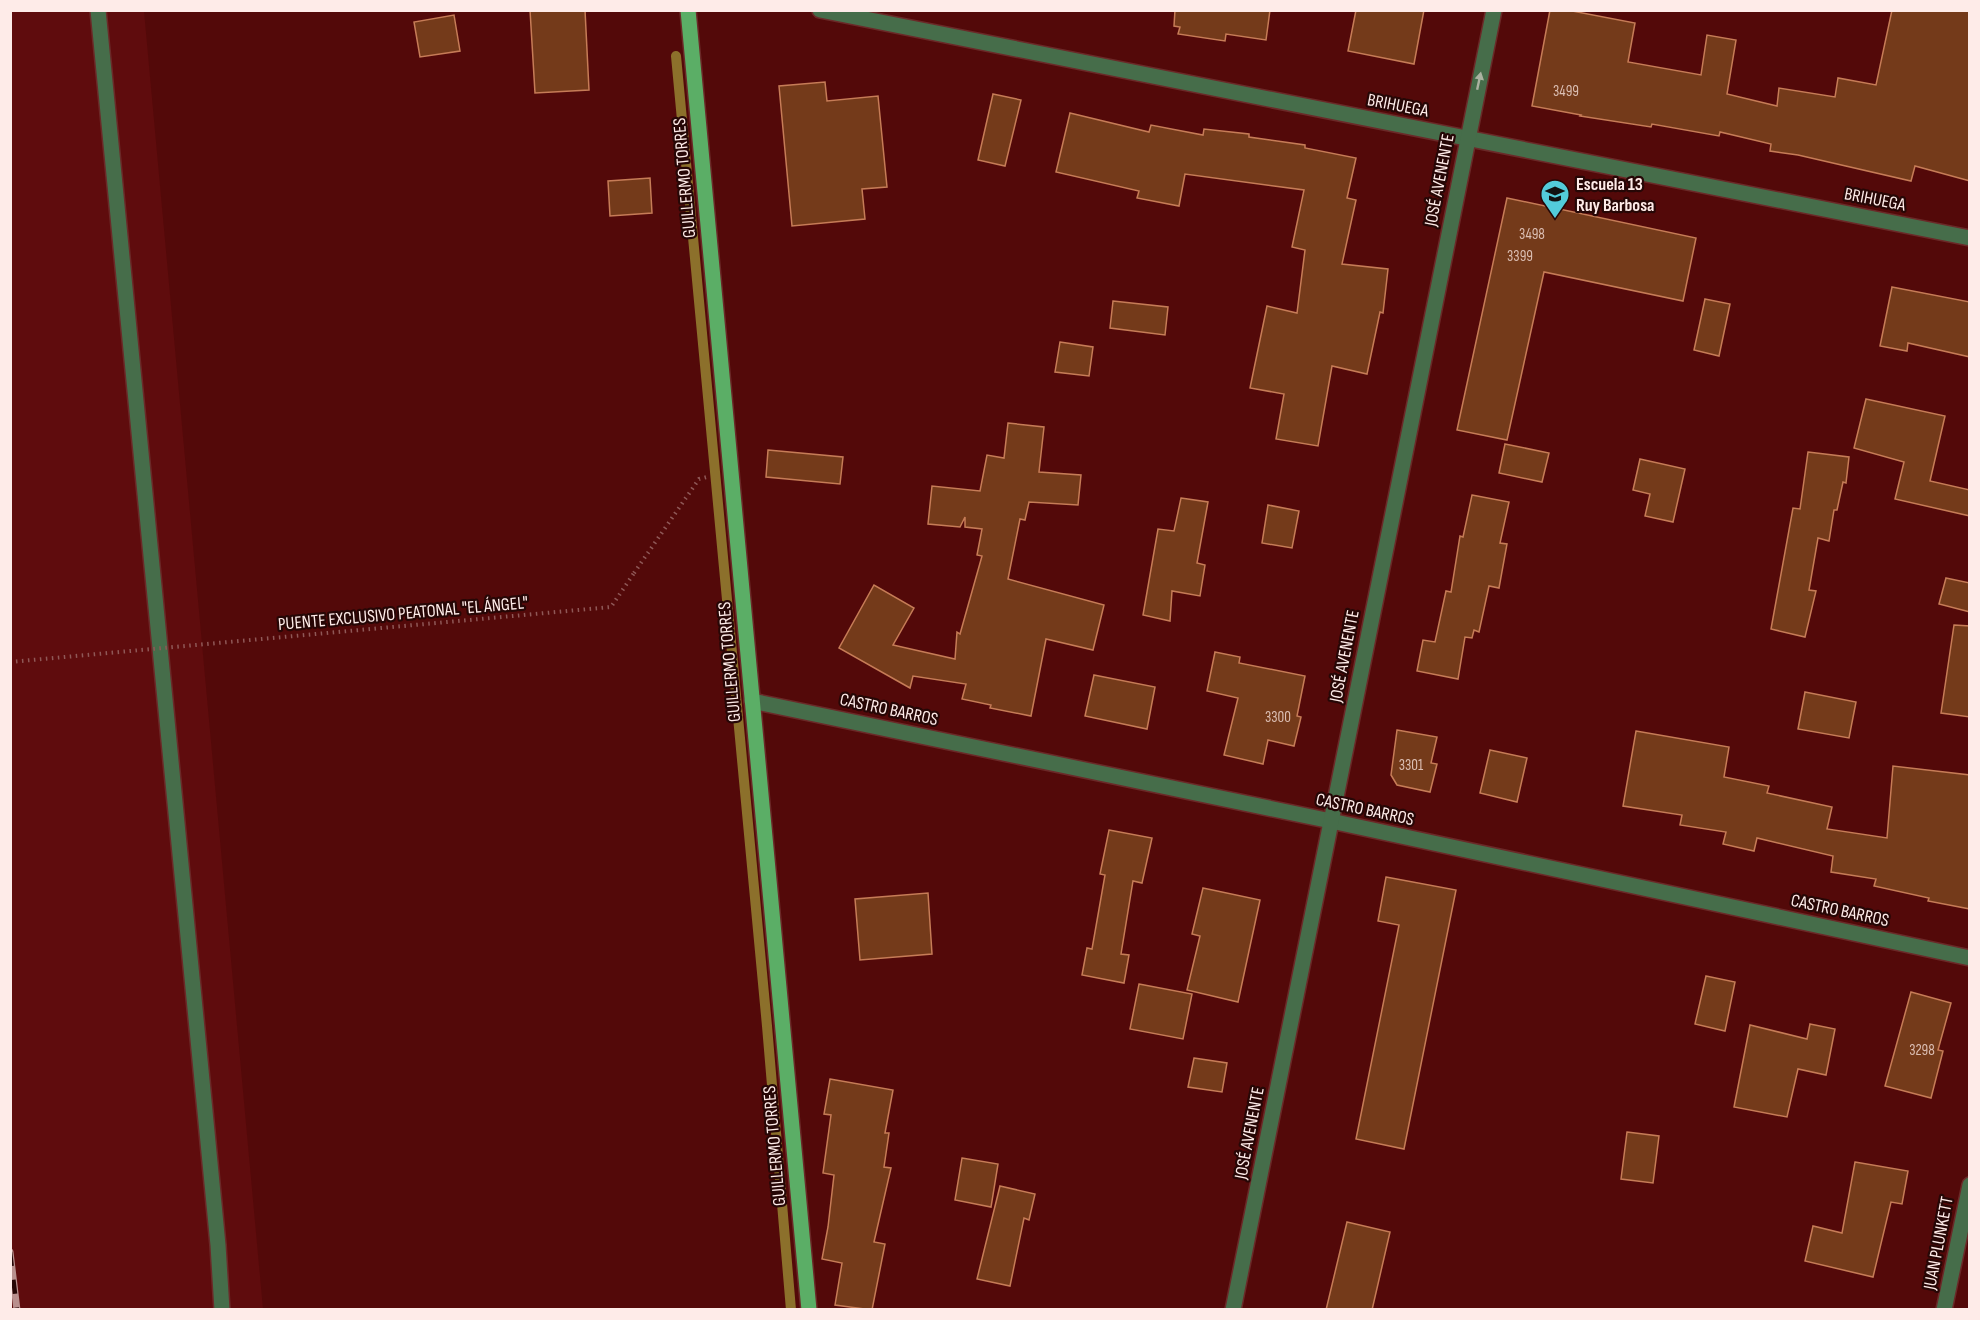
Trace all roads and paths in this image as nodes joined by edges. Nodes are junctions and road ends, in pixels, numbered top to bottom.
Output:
1 (98, 10) edge
2 (688, 10) edge
3 (820, 10) edge
4 (1494, 10) edge
5 (1467, 138) junction
6 (1970, 238) edge
7 (731, 471) junction
8 (10, 662) edge
9 (752, 701) junction
10 (1331, 821) junction
11 (1970, 958) edge
12 (1970, 1185) edge
13 (222, 1310) edge
14 (809, 1310) edge
15 (1233, 1310) edge
16 (1944, 1310) edge

1 - 13 street
2 - 7 main road, GUILLERMO TORRES
3 - 5 street, BRIHUEGA
5 -> 4 street, JOSÉ AVENENTE
5 - 6 street, BRIHUEGA
5 - 10 street, JOSÉ AVENENTE
7 - 8 path, PUENTE EXCLUSIVO PEATONAL "EL ÁNGEL", bridge
7 - 9 main road, GUILLERMO TORRES
9 - 10 street, CASTRO BARROS
9 - 14 main road, GUILLERMO TORRES
10 - 11 street, CASTRO BARROS
10 - 15 street, JOSÉ AVENENTE
12 - 16 street, JUAN PLUNKETT

